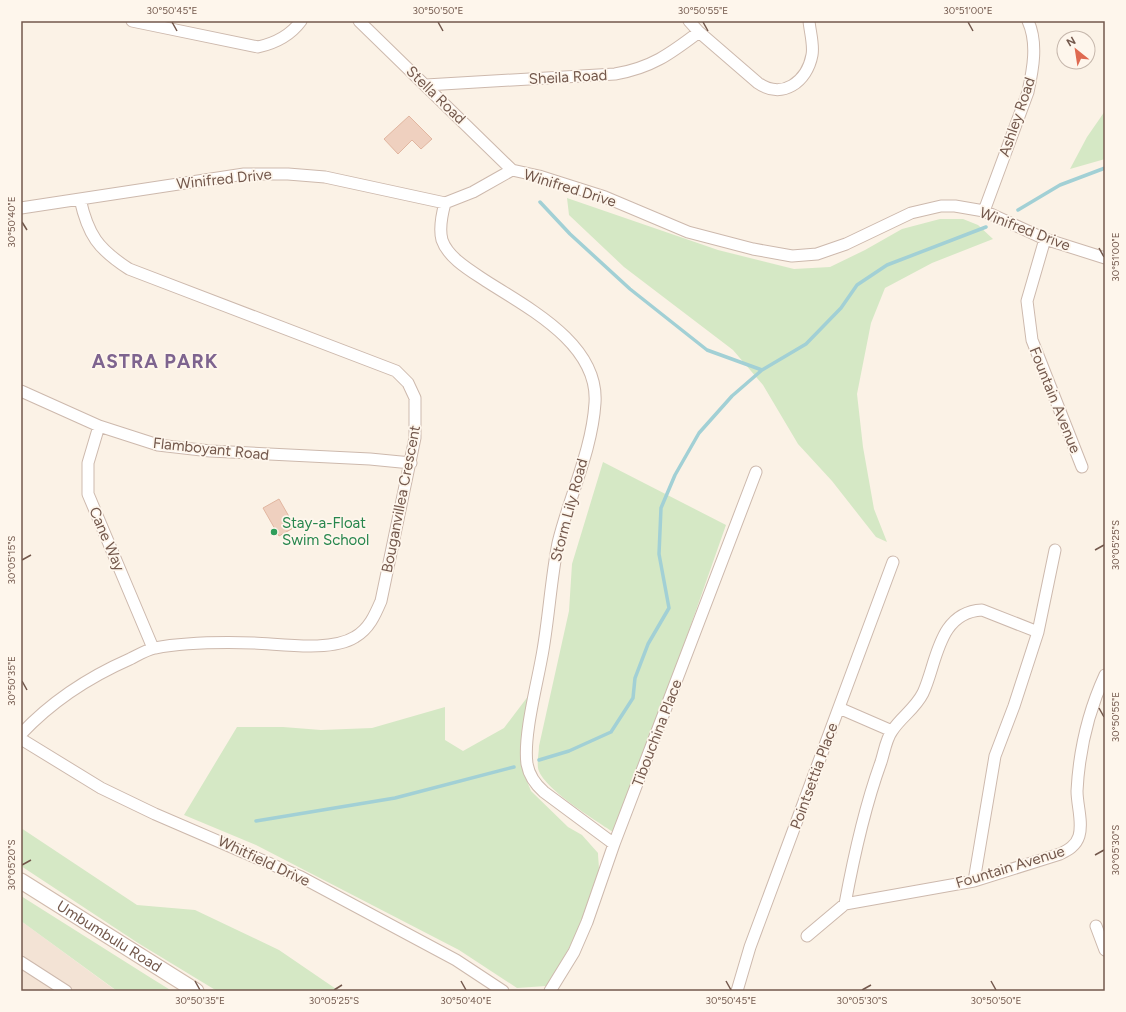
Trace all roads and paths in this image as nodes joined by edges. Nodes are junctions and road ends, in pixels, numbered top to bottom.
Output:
1 (132, 21) edge
2 (301, 21) edge
3 (359, 21) edge
4 (689, 21) edge
5 (809, 21) edge
6 (1028, 21) edge
7 (169, 24) edge
8 (699, 32) junction
9 (426, 85) junction
10 (512, 170) junction
11 (80, 199) junction
12 (445, 203) junction
13 (21, 208) edge
14 (984, 211) junction
15 (1045, 238) junction
16 (1105, 258) edge
17 (21, 391) edge
18 (99, 426) junction
19 (411, 463) junction
20 (1082, 467) dead end
21 (756, 472) dead end
22 (1055, 550) dead end
23 (893, 562) dead end
24 (1038, 632) junction
25 (153, 648) junction
26 (1105, 675) edge
27 (839, 708) junction
28 (892, 731) junction
29 (21, 734) edge
30 (21, 739) edge
31 (614, 844) junction
32 (21, 881) edge
33 (974, 881) junction
34 (845, 904) junction
35 (1096, 926) dead end
36 (807, 936) dead end
37 (1105, 950) edge
38 (21, 962) edge
39 (66, 991) edge
40 (196, 991) edge
41 (504, 991) edge
42 (550, 991) edge
43 (737, 991) edge

1 - 7 street
2 - 7 street
3 - 9 street, Stella Road
4 - 8 street
5 - 8 street
6 - 14 street, Ashley Road
8 - 9 street, Sheila Road
9 - 10 street, Stella Road
10 - 12 street, Winifred Drive
10 - 14 street, Winifred Drive
11 - 12 street, Winifred Drive
11 - 13 street, Winifred Drive
11 - 19 street, Bouganvillea Crescent
12 - 31 street, Storm Lily Road
14 - 15 street, Winifred Drive
15 - 16 street, Winifred Drive
15 - 20 street, Fountain Avenue
17 - 18 street, Flamboyant Road
18 - 19 street, Flamboyant Road
18 - 25 street, Cane Way
19 - 25 street, Bouganvillea Crescent
21 - 31 street, Tibouchina Place
22 - 24 street
23 - 27 street, Pointsettia Place
24 - 28 street
24 - 33 street
25 - 29 street, Bouganvillea Crescent
26 - 33 street, Fountain Avenue
27 - 28 street
27 - 43 street, Pointsettia Place
28 - 34 street
30 - 41 street, Whitfield Drive
31 - 42 street, Tibouchina Place
32 - 40 main road, Umbumbulu Road
33 - 34 street, Fountain Avenue
34 - 36 street, Fountain Avenue
35 - 37 street
38 - 39 street

